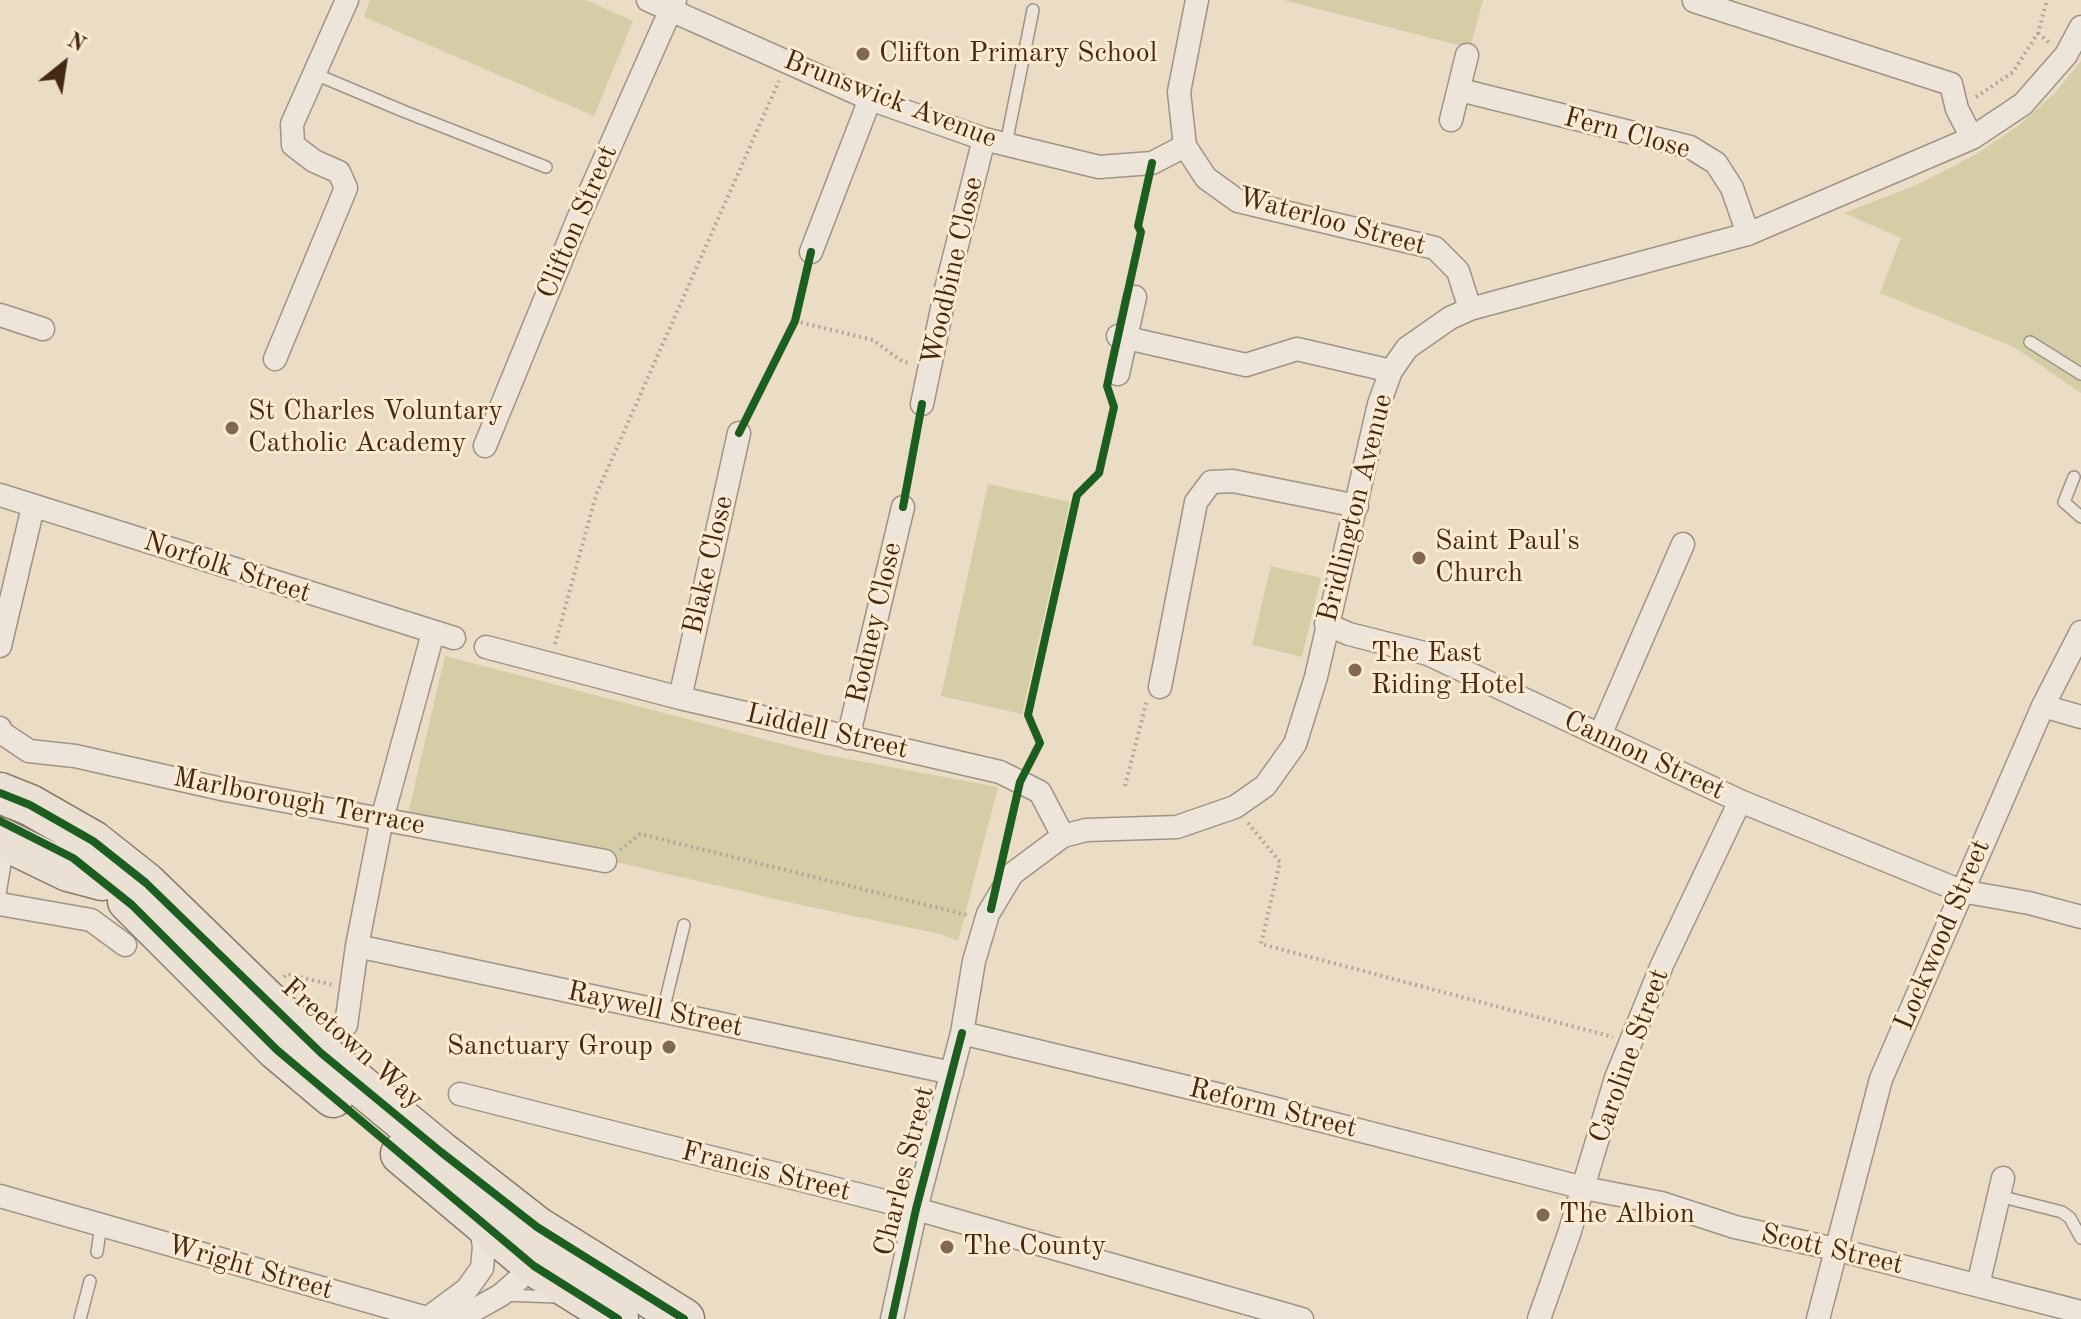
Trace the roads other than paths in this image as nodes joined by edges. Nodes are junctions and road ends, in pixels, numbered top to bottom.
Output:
1 (347, 0) edge
2 (648, 0) edge
3 (1197, 0) edge
4 (1694, 1) edge
5 (673, 5) edge
6 (1033, 10) dead end
7 (2081, 27) edge
8 (1467, 55) dead end
9 (315, 74) junction
10 (1460, 90) junction
11 (870, 99) junction
12 (1451, 120) dead end
13 (1972, 138) junction
14 (995, 142) junction
15 (1185, 146) junction
16 (546, 167) dead end
17 (1748, 234) junction
18 (811, 252) dead end
19 (1135, 297) dead end
20 (1470, 309) junction
21 (0, 315) edge
22 (43, 329) dead end
23 (1122, 337) junction
24 (2030, 342) dead end
25 (275, 359) dead end
26 (1391, 371) junction
27 (1118, 374) dead end
28 (2081, 374) edge
29 (922, 404) dead end
30 (739, 433) dead end
31 (485, 446) dead end
32 (2074, 477) dead end
33 (0, 495) edge
34 (1357, 506) junction
35 (33, 507) junction
36 (903, 507) dead end
37 (2081, 517) edge
38 (1683, 544) dead end
39 (1326, 624) junction
40 (2081, 632) edge
41 (0, 646) edge
42 (486, 647) dead end
43 (1160, 687) road end
44 (680, 698) junction
45 (2043, 706) junction
46 (2081, 717) edge
47 (0, 728) edge
48 (1600, 735) junction
49 (848, 738) junction
50 (0, 793) edge
51 (1740, 801) junction
52 (382, 819) junction
53 (0, 821) edge
54 (1063, 836) junction
55 (0, 838) edge
56 (0, 857) edge
57 (605, 861) road end
58 (102, 880) junction
59 (1961, 891) junction
60 (0, 894) edge
61 (0, 904) edge
62 (2081, 917) edge
63 (684, 925) dead end
64 (125, 945) dead end
65 (357, 946) junction
66 (663, 1011) junction
67 (346, 1025) dead end
68 (962, 1033) junction
69 (952, 1073) junction
70 (460, 1094) dead end
71 (2001, 1187) joint
72 (1584, 1188) junction
73 (0, 1196) edge
74 (916, 1209) junction
75 (480, 1220) junction
76 (101, 1225) junction
77 (2081, 1238) edge
78 (535, 1246) junction
79 (1835, 1249) junction
80 (97, 1252) dead end
81 (90, 1281) dead end
82 (1978, 1285) junction
83 (501, 1295) junction
84 (2081, 1312) edge
85 (80, 1319) edge
86 (427, 1319) edge
87 (595, 1319) edge
88 (618, 1319) edge
89 (684, 1319) edge
90 (892, 1319) edge
91 (1302, 1319) edge
92 (1539, 1319) edge
93 (1818, 1319) edge

1 - 9 street
2 - 5 street, Brunswick Avenue
3 - 15 street, Waterloo Street
4 - 13 street
5 - 11 street, Brunswick Avenue
5 - 31 street, Clifton Street
6 - 14 lane
7 - 13 street, Bridlington Avenue
8 - 10 street
9 - 16 lane
9 - 25 street
10 - 12 street
10 - 17 street, Fern Close
11 - 14 street, Brunswick Avenue
11 - 18 street
13 - 17 street, Bridlington Avenue
14 - 15 street, Brunswick Avenue
14 - 29 street, Woodbine Close
15 - 20 street, Waterloo Street
17 - 20 street, Bridlington Avenue
19 - 23 street
20 - 26 street, Bridlington Avenue
21 - 22 street
23 - 26 street
23 - 27 street
24 - 28 lane
26 - 34 street, Bridlington Avenue
30 - 44 street, Blake Close
32 - 37 lane
33 - 35 street, Norfolk Street
34 - 39 street, Bridlington Avenue
34 - 43 street
35 - 41 street
35 - 52 street, Norfolk Street
36 - 49 street, Rodney Close
38 - 48 street
39 - 48 street, Cannon Street
39 - 54 street, Bridlington Avenue
40 - 45 street, Lockwood Street
42 - 44 street, Liddell Street
44 - 49 street, Liddell Street
45 - 46 street
45 - 59 street, Lockwood Street
47 - 52 street, Marlborough Terrace
48 - 51 street, Cannon Street
49 - 54 street, Liddell Street
50 - 78 highway, Freetown Way
51 - 59 street, Cannon Street
51 - 72 street, Caroline Street
52 - 57 street, Marlborough Terrace
52 - 65 street
53 - 58 highway, Freetown Way
54 - 68 street, Bridlington Avenue
55 - 58 highway
56 - 60 lane
58 - 75 highway, Freetown Way
59 - 62 street, Cannon Street
59 - 79 street, Lockwood Street
61 - 64 street
63 - 66 lane
65 - 66 street, Raywell Street
65 - 67 street
66 - 69 street, Raywell Street
68 - 69 street, Charles Street
68 - 72 street, Reform Street
69 - 74 street, Charles Street
70 - 74 street, Francis Street
71 - 77 lane
71 - 82 street
72 - 79 street, Scott Street
72 - 92 street, Caroline Street
73 - 76 street, Wright Street
74 - 90 street, Charles Street
74 - 91 street, Francis Street
75 - 78 highway, Freetown Way
75 - 86 street
76 - 80 lane
76 - 86 street, Wright Street
78 - 83 street, Wright Street
78 - 88 highway, Freetown Way
78 - 89 highway, Freetown Way
79 - 82 street, Scott Street
79 - 93 street, Lockwood Street
81 - 85 lane
82 - 84 street, Scott Street
83 - 86 street, Wright Street
83 - 87 lane

